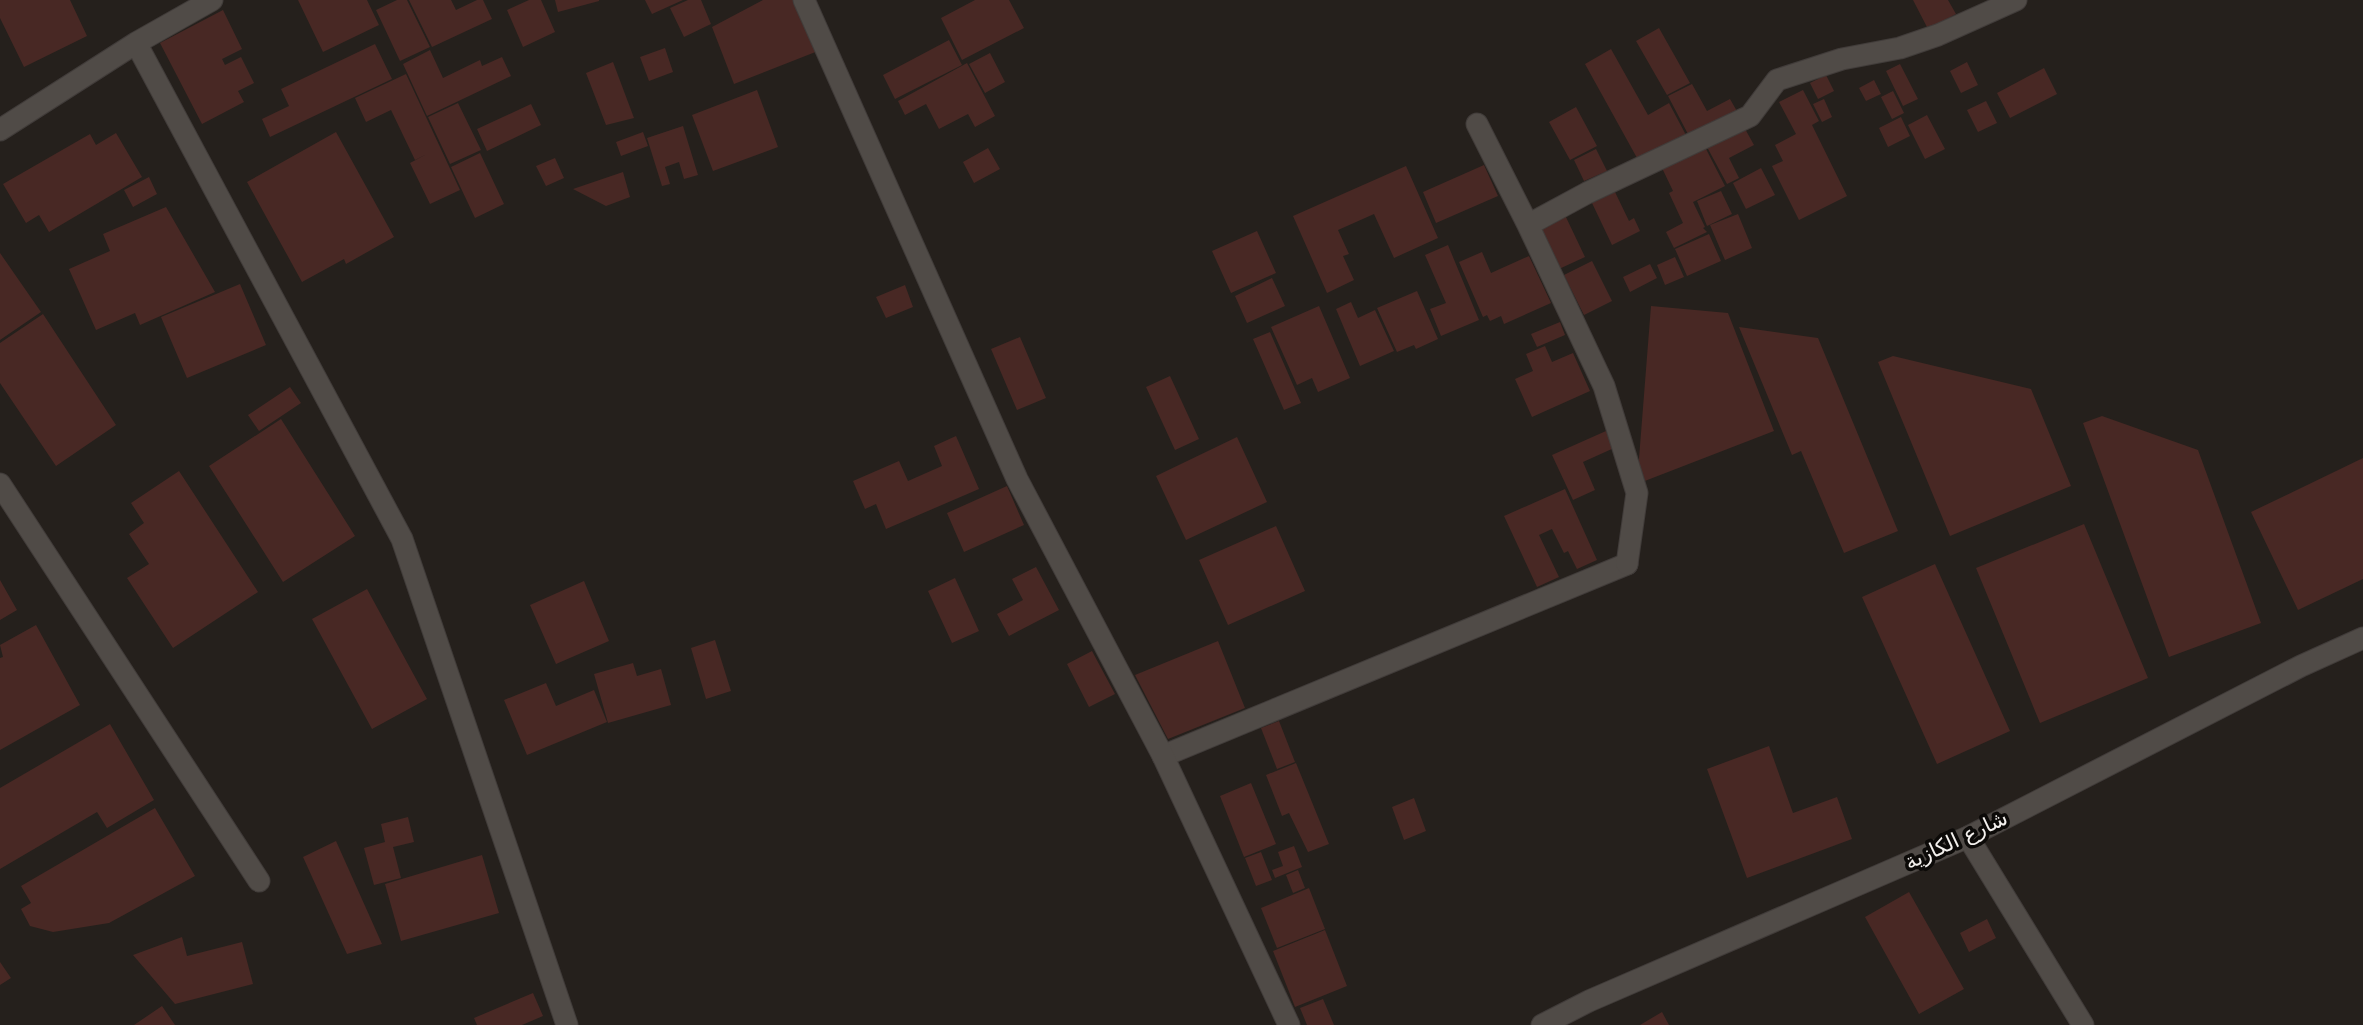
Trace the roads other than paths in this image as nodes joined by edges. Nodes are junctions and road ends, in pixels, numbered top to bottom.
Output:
1 (212, 0) edge
2 (804, 0) edge
3 (2016, 0) edge
4 (136, 43) junction
5 (1477, 124) dead end
6 (0, 130) edge
7 (1528, 225) junction
8 (0, 484) edge
9 (2363, 638) edge
10 (1163, 756) junction
11 (1968, 837) junction
12 (259, 881) dead end
13 (567, 1025) edge
14 (1289, 1025) edge
15 (1542, 1025) edge
16 (2083, 1025) edge

1 - 4 street
2 - 10 street
3 - 7 street
4 - 6 street
4 - 13 street
5 - 7 street
7 - 10 street
8 - 12 street
9 - 11 street, شارع الكازية
10 - 14 street
11 - 15 street, شارع الكازية
11 - 16 street

